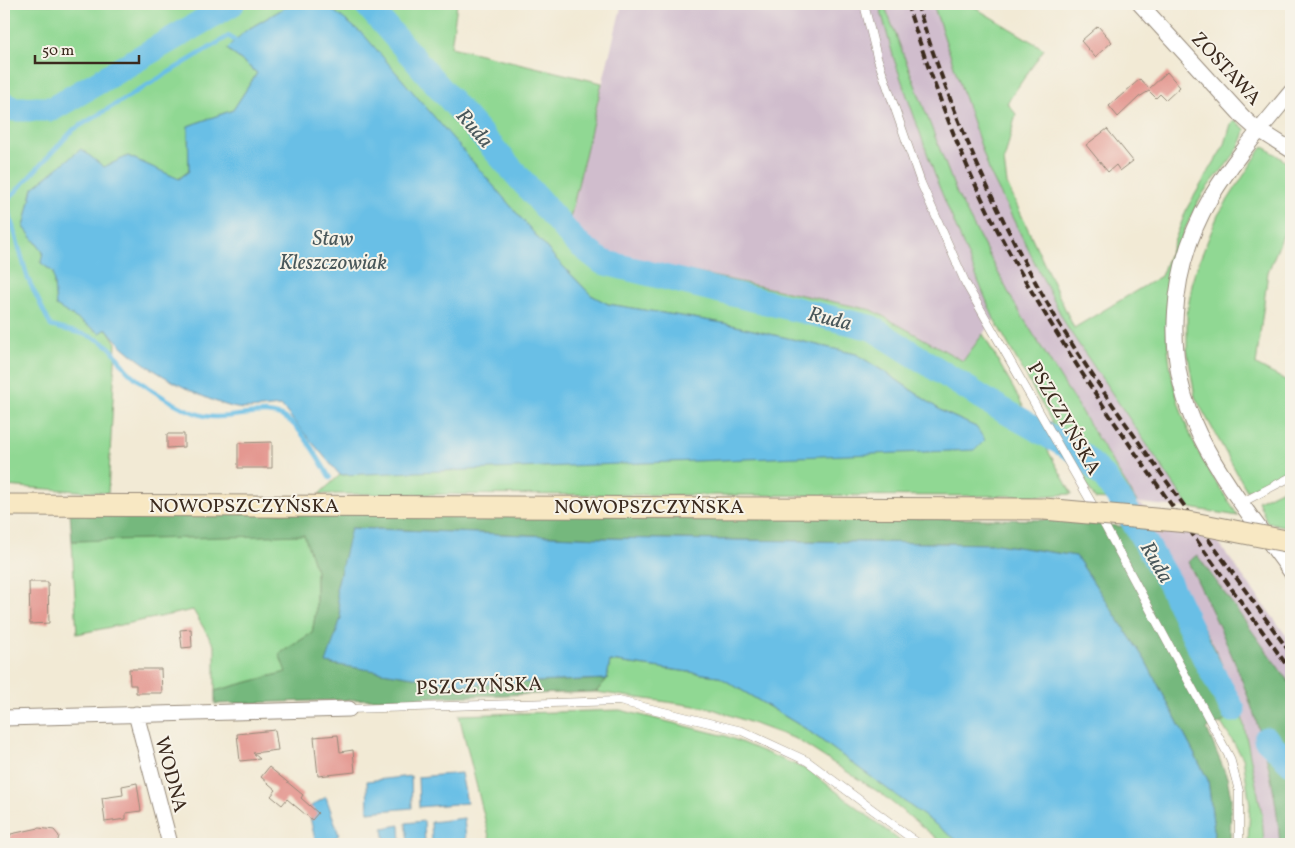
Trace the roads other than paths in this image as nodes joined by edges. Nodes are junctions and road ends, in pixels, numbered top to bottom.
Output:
1 (864, 4) edge
2 (1140, 4) edge
3 (1291, 92) edge
4 (1260, 130) junction
5 (1291, 150) edge
6 (1291, 477) edge
7 (1241, 503) junction
8 (4, 505) edge
9 (1291, 542) edge
10 (1291, 572) edge
11 (349, 709) joint
12 (136, 714) junction
13 (4, 718) edge
14 (170, 844) edge
15 (918, 844) edge
16 (1239, 844) edge

1 - 16 lane, PSZCZYŃSKA
2 - 4 street, ZOSTAWA
3 - 4 street
4 - 5 street, ZOSTAWA
4 - 7 street
6 - 7 lane
7 - 10 street
8 - 9 main road, NOWOPSZCZYŃSKA, bridge
11 - 12 street, PSZCZYŃSKA
11 - 15 lane, PSZCZYŃSKA
12 - 13 street, PSZCZYŃSKA
12 - 14 street, WODNA

